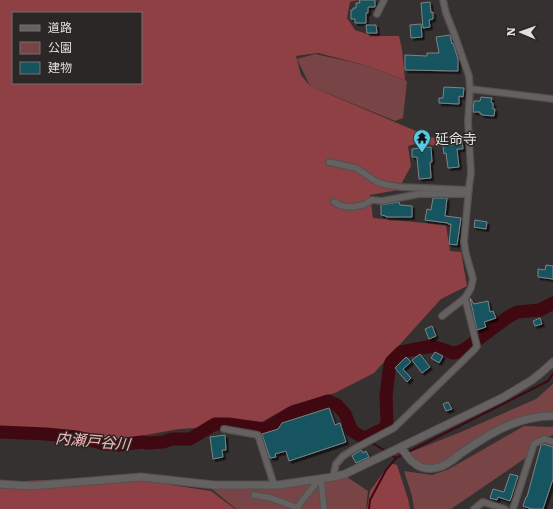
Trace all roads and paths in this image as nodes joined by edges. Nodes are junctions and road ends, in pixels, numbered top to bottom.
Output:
1 (384, 0) edge
2 (442, 0) edge
3 (377, 14) dead end
4 (470, 89) junction
5 (553, 99) edge
6 (329, 162) dead end
7 (469, 192) junction
8 (334, 202) dead end
9 (465, 298) junction
10 (442, 316) dead end
11 (553, 362) edge
12 (553, 416) edge
13 (224, 429) dead end
14 (553, 442) edge
15 (402, 451) junction
16 (333, 477) junction
17 (320, 479) junction
18 (0, 484) edge
19 (274, 485) junction
20 (254, 495) dead end
21 (298, 509) edge
22 (324, 509) edge
23 (474, 509) edge
24 (505, 509) edge
25 (513, 509) edge

1 - 3 street
2 - 4 street
4 - 5 street
4 - 7 street
6 - 7 street
7 - 8 street
7 - 9 street
9 - 10 street
9 - 16 street
11 - 15 street
12 - 15 street
13 - 19 street
14 - 25 street
15 - 16 street
16 - 17 street
17 - 19 street
17 - 21 street
17 - 22 street
18 - 19 street
20 - 21 street
23 - 24 street

